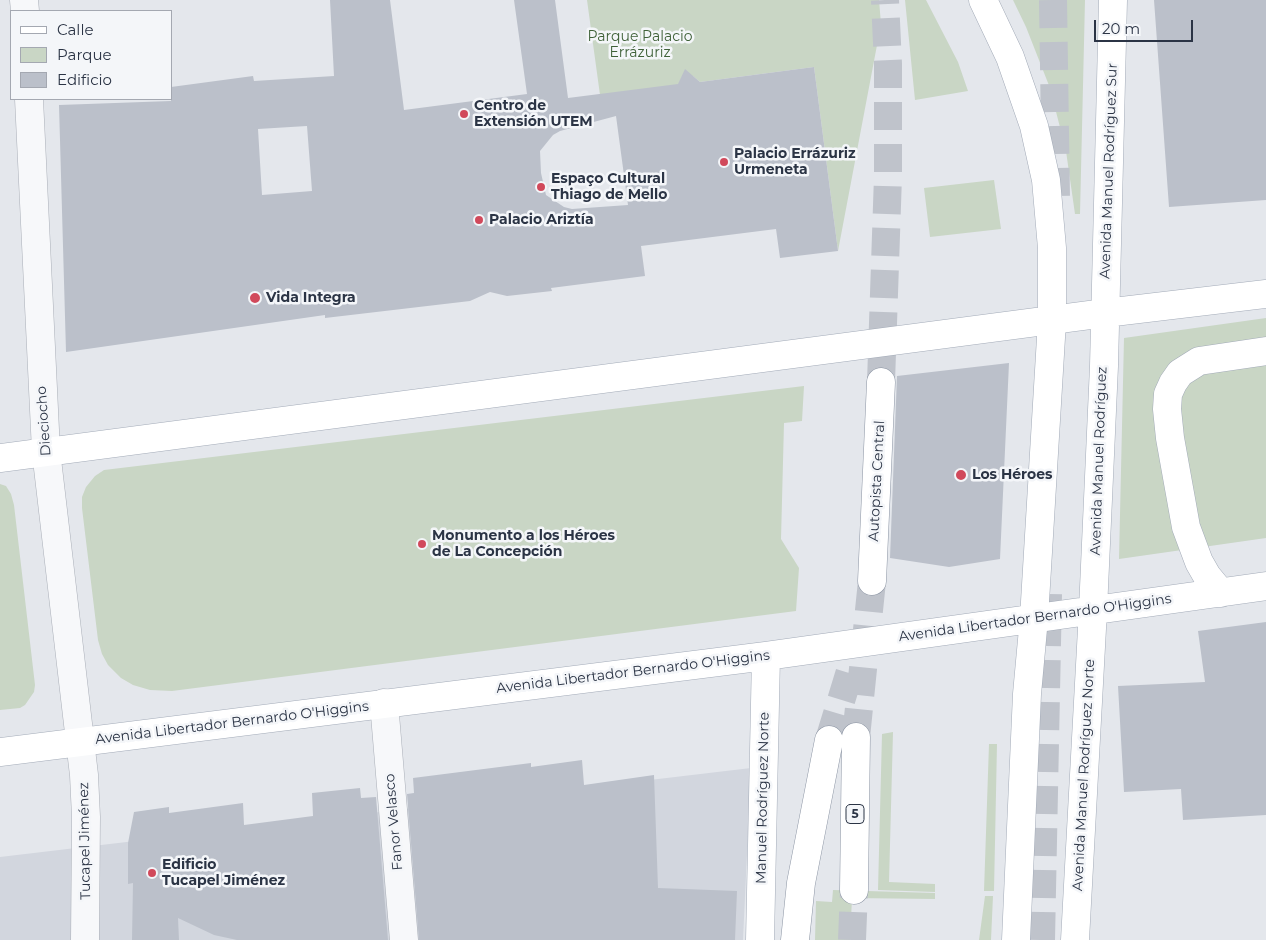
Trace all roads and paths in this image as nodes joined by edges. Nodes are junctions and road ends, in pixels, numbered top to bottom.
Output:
1 (983, 0) edge
2 (1113, 0) edge
3 (29, 100) edge
4 (1266, 294) edge
5 (1105, 313) junction
6 (1052, 321) junction
7 (1266, 351) edge
8 (881, 382) tunnel mouth
9 (46, 451) junction
10 (0, 458) edge
11 (872, 580) tunnel mouth
12 (1266, 586) edge
13 (1221, 592) junction
14 (1093, 610) junction
15 (1034, 618) junction
16 (766, 656) junction
17 (384, 703) junction
18 (856, 737) tunnel mouth
19 (829, 740) tunnel mouth
20 (81, 741) junction
21 (0, 752) edge
22 (854, 890) tunnel mouth
23 (85, 940) edge
24 (404, 940) edge
25 (760, 940) edge
26 (795, 940) edge
27 (1016, 940) edge
28 (1075, 940) edge

1 - 6 main road
2 - 5 main road, Avenida Manuel Rodríguez Sur
3 - 9 street, Dieciocho
4 - 5 main road
5 - 6 main road
5 - 14 main road, Avenida Manuel Rodríguez
6 - 9 main road
6 - 15 main road
7 - 13 main road
8 - 11 main road, Autopista Central
9 - 10 main road
9 - 20 street, Dieciocho
12 - 13 main road, Avenida Libertador Bernardo O'Higgins
13 - 14 main road, Avenida Libertador Bernardo O'Higgins
14 - 15 main road, Avenida Libertador Bernardo O'Higgins
14 - 28 main road, Avenida Manuel Rodríguez Norte
15 - 16 main road, Avenida Libertador Bernardo O'Higgins
15 - 27 main road
16 - 17 main road, Avenida Libertador Bernardo O'Higgins
16 - 25 main road, Manuel Rodríguez Norte
17 - 20 main road, Avenida Libertador Bernardo O'Higgins
17 - 24 street, Fanor Velasco
18 - 22 main road, 5
19 - 26 main road
20 - 21 main road, Avenida Libertador Bernardo O'Higgins
20 - 23 street, Tucapel Jiménez

